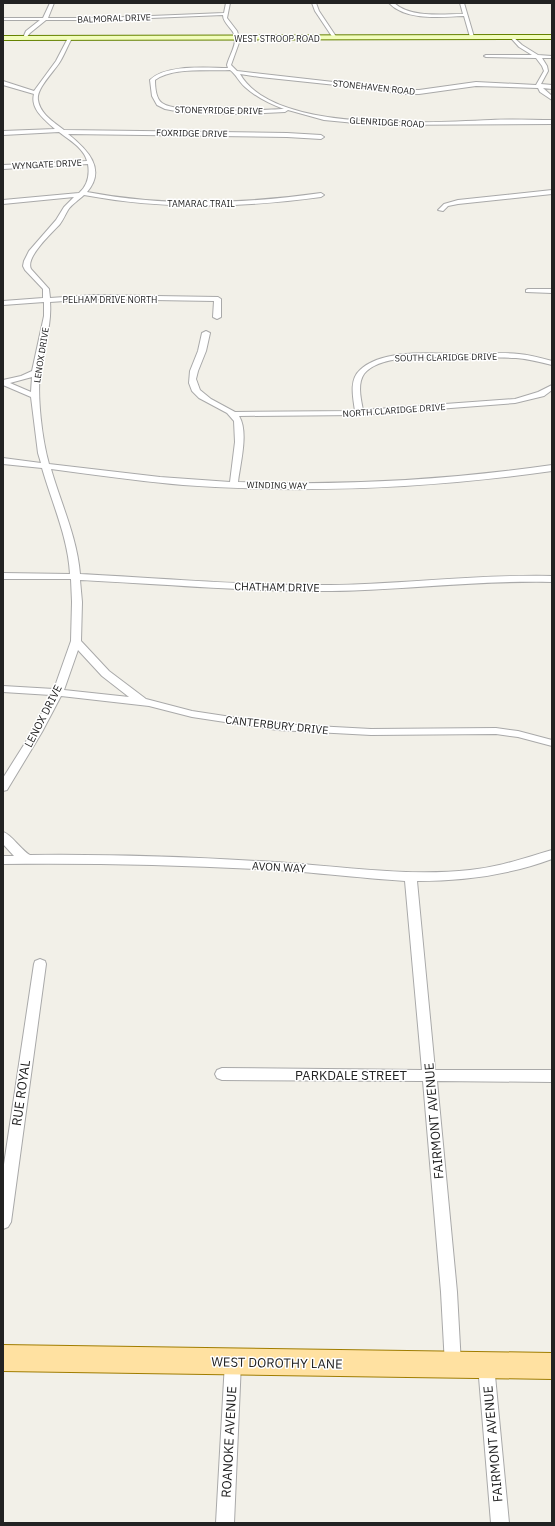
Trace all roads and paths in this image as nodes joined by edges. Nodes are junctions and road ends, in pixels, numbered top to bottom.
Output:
1 (52, 3) edge
2 (228, 3) edge
3 (314, 3) edge
4 (391, 3) edge
5 (462, 3) edge
6 (226, 14) junction
7 (465, 15) junction
8 (3, 19) edge
9 (45, 19) junction
10 (335, 37) junction
11 (472, 37) junction
12 (512, 37) junction
13 (552, 37) edge
14 (3, 38) edge
15 (25, 38) junction
16 (70, 38) junction
17 (237, 38) junction
18 (486, 56) dead end
19 (552, 57) edge
20 (539, 58) junction
21 (231, 69) junction
22 (236, 72) junction
23 (3, 83) edge
24 (540, 86) junction
25 (552, 87) edge
26 (35, 93) junction
27 (552, 98) edge
28 (290, 109) junction
29 (552, 122) edge
30 (61, 131) junction
31 (3, 133) edge
32 (321, 137) dead end
33 (91, 162) junction
34 (3, 167) edge
35 (552, 192) edge
36 (81, 194) junction
37 (320, 195) dead end
38 (3, 202) edge
39 (441, 210) dead end
40 (552, 291) edge
41 (528, 292) dead end
42 (46, 299) junction
43 (3, 303) edge
44 (217, 318) dead end
45 (206, 333) dead end
46 (552, 363) edge
47 (36, 372) junction
48 (3, 382) edge
49 (552, 386) edge
50 (35, 396) junction
51 (359, 413) junction
52 (233, 414) junction
53 (3, 461) edge
54 (46, 466) junction
55 (552, 468) edge
56 (234, 484) junction
57 (3, 576) edge
58 (76, 577) junction
59 (552, 579) edge
60 (76, 641) junction
61 (3, 689) edge
62 (58, 692) junction
63 (149, 703) junction
64 (552, 743) edge
65 (3, 786) edge
66 (3, 836) edge
67 (552, 854) edge
68 (27, 859) junction
69 (3, 860) edge
70 (411, 877) junction
71 (40, 964) dead end
72 (222, 1074) dead end
73 (430, 1076) junction
74 (552, 1076) edge
75 (3, 1222) edge
76 (3, 1358) edge
77 (233, 1362) junction
78 (454, 1365) junction
79 (486, 1365) junction
80 (552, 1366) edge
81 (225, 1523) edge
82 (500, 1523) edge

1 - 9 street
2 - 6 street
3 - 10 street
4 - 7 street
5 - 7 street
6 - 9 street, BALMORAL DRIVE
6 - 17 street
7 - 11 street
8 - 9 street, BALMORAL DRIVE
9 - 15 street
10 - 11 main road, WEST STROOP ROAD
10 - 17 main road, WEST STROOP ROAD
11 - 12 main road, WEST STROOP ROAD
12 - 13 main road, WEST STROOP ROAD
12 - 20 street
14 - 15 main road, WEST STROOP ROAD
15 - 16 main road, WEST STROOP ROAD
16 - 17 main road, WEST STROOP ROAD
16 - 26 street
17 - 21 street
18 - 20 street
19 - 20 street
20 - 24 street
21 - 22 street, STONEHAVEN ROAD
21 - 28 street, STONEYRIDGE DRIVE
22 - 24 street, STONEHAVEN ROAD
22 - 28 street, GLENRIDGE ROAD
23 - 26 street
24 - 25 street, STONEHAVEN ROAD
24 - 27 street
26 - 30 street
28 - 29 street, GLENRIDGE ROAD
30 - 31 street, FOXRIDGE DRIVE
30 - 32 street, FOXRIDGE DRIVE
30 - 33 street
33 - 34 street, WYNGATE DRIVE
33 - 36 street, LENOX DRIVE
35 - 39 street
36 - 37 street, TAMARAC TRAIL
36 - 38 street, TAMARAC TRAIL
36 - 42 street, LENOX DRIVE
40 - 41 street
42 - 43 street, PELHAM DRIVE NORTH
42 - 44 street, PELHAM DRIVE NORTH
42 - 47 street, LENOX DRIVE
45 - 52 street
46 - 51 street, SOUTH CLARIDGE DRIVE
47 - 48 street
47 - 50 street, LENOX DRIVE
48 - 50 street
49 - 51 street, NORTH CLARIDGE DRIVE
50 - 54 street, LENOX DRIVE
51 - 52 street, NORTH CLARIDGE DRIVE
52 - 56 street
53 - 54 street, WINDING WAY
54 - 56 street, WINDING WAY
54 - 58 street, LENOX DRIVE
55 - 56 street, WINDING WAY
57 - 58 street, CHATHAM DRIVE
58 - 59 street, CHATHAM DRIVE
58 - 60 street, LENOX DRIVE
60 - 62 street, LENOX DRIVE
60 - 63 street
61 - 62 street, CANTERBURY DRIVE
62 - 63 street, CANTERBURY DRIVE
62 - 65 street, LENOX DRIVE
63 - 64 street, CANTERBURY DRIVE
66 - 68 street
67 - 70 street, AVON WAY
68 - 69 street, AVON WAY
68 - 70 street, AVON WAY
70 - 73 street, FAIRMONT AVENUE
71 - 75 street, RUE ROYAL
72 - 73 street, PARKDALE STREET
73 - 74 street, PARKDALE STREET
73 - 78 street, FAIRMONT AVENUE
76 - 77 main road, WEST DOROTHY LANE
77 - 78 main road, WEST DOROTHY LANE
77 - 81 street, ROANOKE AVENUE
78 - 79 main road, WEST DOROTHY LANE
79 - 80 main road, WEST DOROTHY LANE
79 - 82 street, FAIRMONT AVENUE

